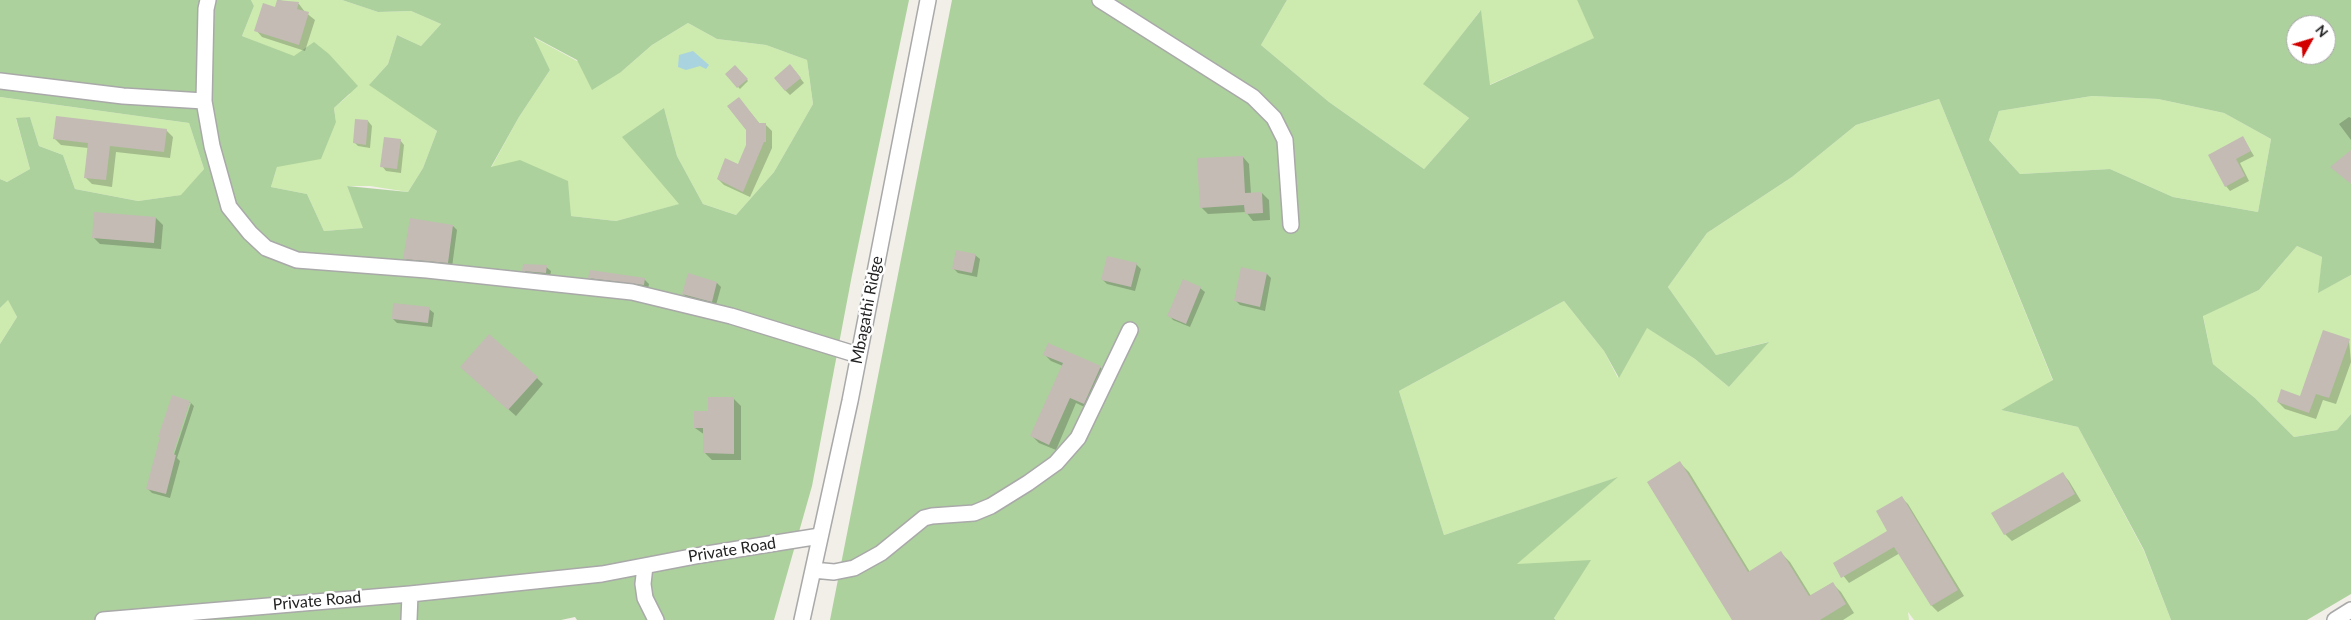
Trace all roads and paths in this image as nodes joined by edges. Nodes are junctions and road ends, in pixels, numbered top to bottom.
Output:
1 (208, 0) edge
2 (928, 0) edge
3 (1100, 0) edge
4 (0, 81) edge
5 (204, 101) junction
6 (1291, 224) dead end
7 (1130, 330) dead end
8 (858, 355) junction
9 (820, 536) junction
10 (645, 566) junction
11 (813, 570) junction
12 (410, 594) junction
13 (2351, 610) edge
14 (103, 620) edge
15 (409, 620) edge
16 (656, 620) edge
17 (802, 620) edge
18 (2335, 620) edge

1 - 5 street
2 - 8 street, Mbagathi Ridge
3 - 6 street
4 - 5 street
5 - 8 street
7 - 11 street
8 - 9 street, Mbagathi Ridge
9 - 10 street, Private Road
9 - 11 street, Mbagathi Ridge
10 - 12 street, Private Road
10 - 16 street
11 - 17 street, Mbagathi Ridge
12 - 14 street, Private Road
12 - 15 street
13 - 18 street

